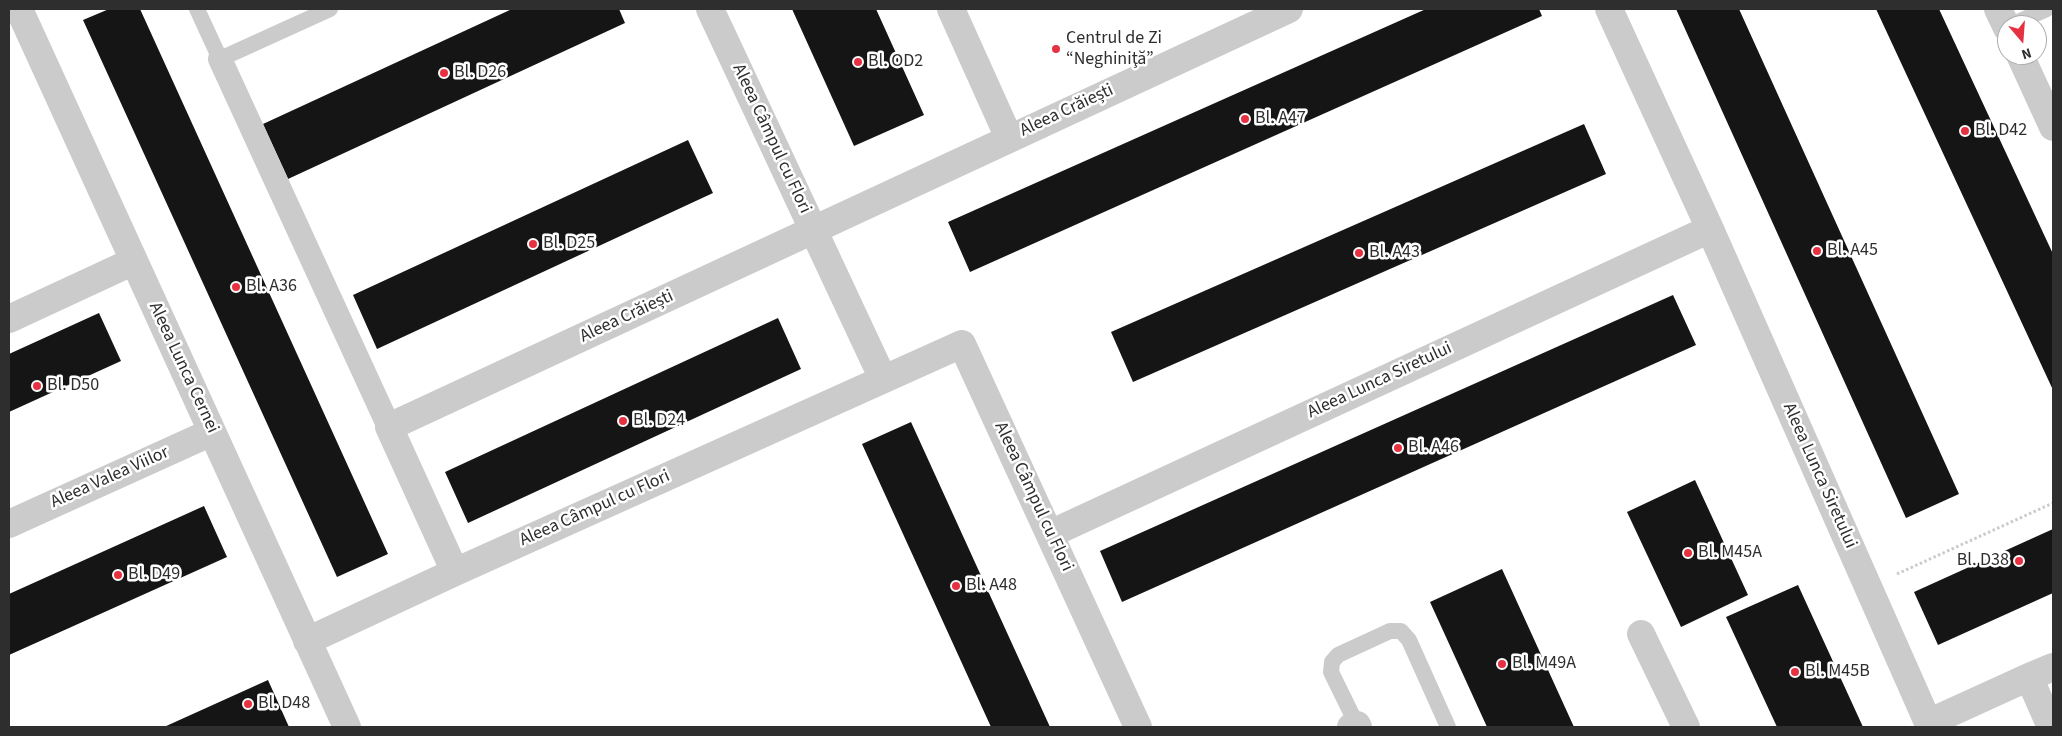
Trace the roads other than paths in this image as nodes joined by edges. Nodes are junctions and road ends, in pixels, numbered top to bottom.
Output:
1 (18, 9) edge
2 (197, 9) edge
3 (330, 9) edge
4 (710, 9) edge
5 (951, 9) edge
6 (1289, 9) edge
7 (1609, 9) edge
8 (2047, 9) edge
9 (2034, 15) edge
10 (220, 59) junction
11 (2025, 65) edge
12 (2053, 127) edge
13 (1009, 138) junction
14 (1710, 229) junction
15 (814, 230) junction
16 (134, 261) junction
17 (9, 319) edge
18 (883, 379) junction
19 (389, 427) junction
20 (212, 432) junction
21 (9, 524) edge
22 (1050, 534) junction
23 (455, 572) junction
24 (1641, 634) dead end
25 (308, 641) junction
26 (2041, 672) edge
27 (1929, 725) edge
28 (1355, 726) edge
29 (347, 727) edge
30 (1138, 727) edge
31 (1448, 727) edge
32 (1686, 727) edge
33 (2051, 727) edge

1 - 16 street, Aleea Lunca Cernei
2 - 10 lane
3 - 10 lane
4 - 15 street, Aleea Câmpul cu Flori
5 - 13 street, Aleea Crăiești
6 - 13 street, Aleea Crăiești
7 - 14 street, Aleea Lunca Siretului
8 - 9 lane
10 - 19 street
11 - 12 street
13 - 15 street, Aleea Crăiești
14 - 22 street, Aleea Lunca Siretului
14 - 27 street, Aleea Lunca Siretului
15 - 18 street, Aleea Câmpul cu Flori
15 - 19 street, Aleea Crăiești
16 - 17 street
16 - 20 street, Aleea Lunca Cernei
18 - 22 street, Aleea Câmpul cu Flori
18 - 23 street, Aleea Câmpul cu Flori
19 - 23 street
20 - 21 street, Aleea Valea Viilor
20 - 25 street, Aleea Lunca Cernei
22 - 30 street, Aleea Câmpul cu Flori
23 - 25 street, Aleea Câmpul cu Flori
24 - 32 street
25 - 29 street, Aleea Lunca Cernei
26 - 27 street, Aleea Lunca Siretului
26 - 33 street, Aleea Lunca Siretului
28 - 31 lane

